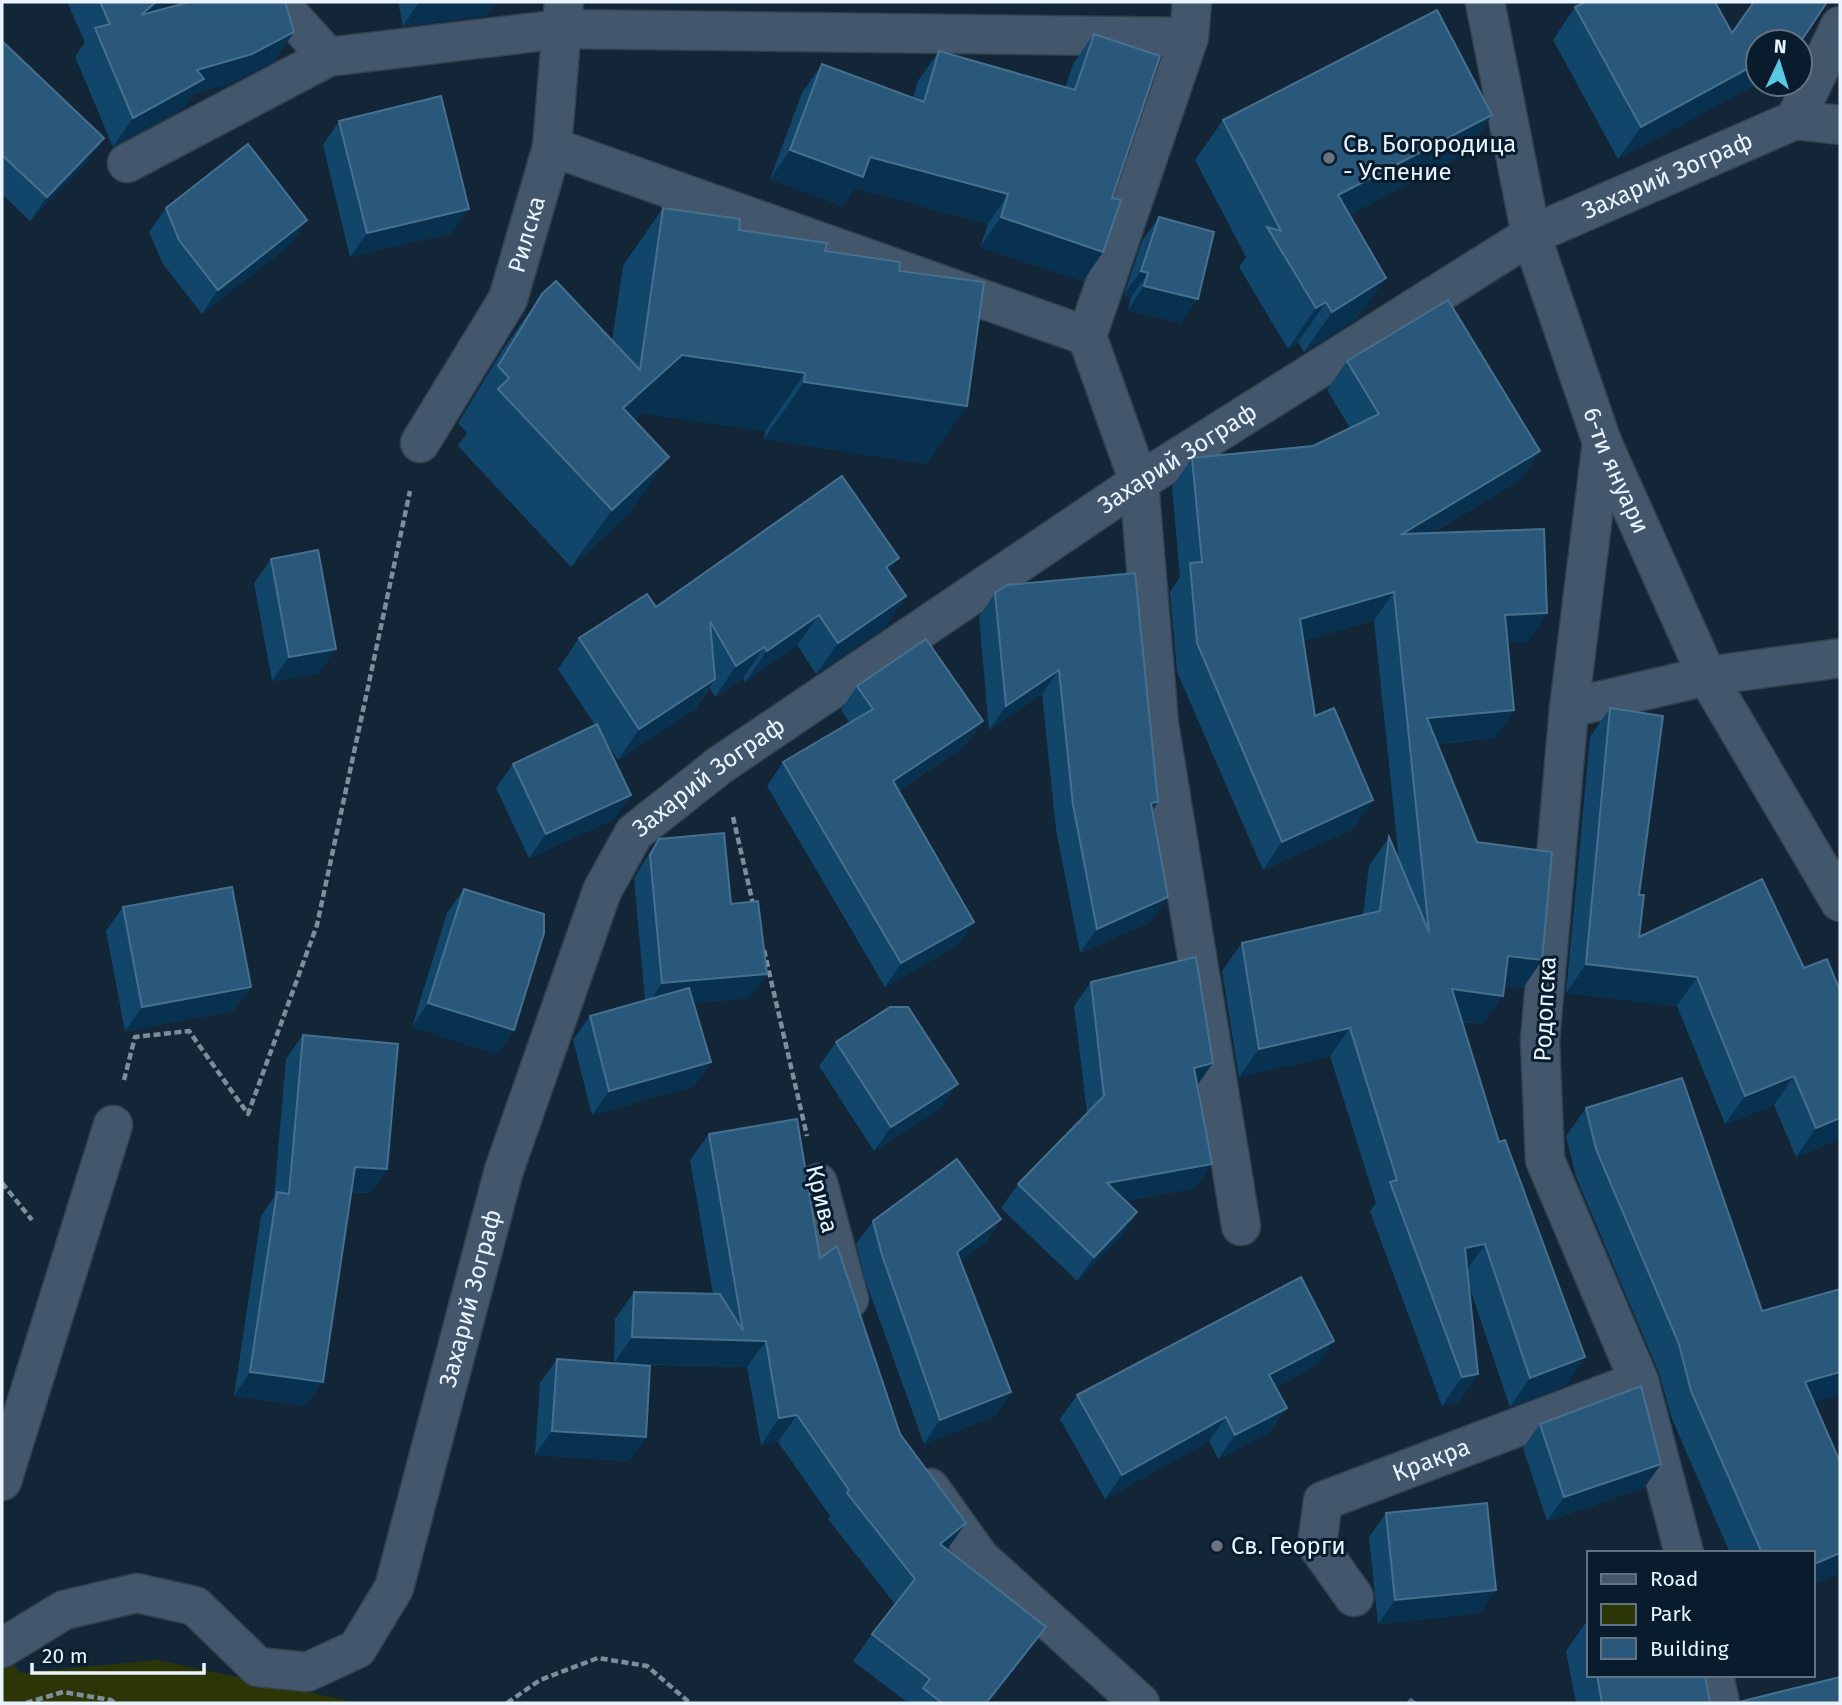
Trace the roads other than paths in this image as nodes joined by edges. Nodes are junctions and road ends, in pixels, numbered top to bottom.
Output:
1 (278, 2) edge
2 (1485, 2) edge
3 (563, 15) edge
4 (1190, 20) edge
5 (1840, 26) edge
6 (328, 57) junction
7 (1795, 120) junction
8 (1840, 125) edge
9 (552, 147) junction
10 (127, 163) dead end
11 (1531, 235) junction
12 (1087, 336) junction
13 (1602, 442) junction
14 (420, 443) road end
15 (1139, 482) junction
16 (1840, 657) edge
17 (1707, 676) junction
18 (1569, 708) junction
19 (1840, 902) edge
20 (113, 1125) road end
21 (818, 1183) road end
22 (1241, 1226) dead end
23 (862, 1337) edge
24 (1639, 1381) junction
25 (912, 1464) edge
26 (2, 1481) edge
27 (1683, 1551) edge
28 (1354, 1597) dead end
29 (2, 1648) edge
30 (1714, 1677) edge
31 (1140, 1703) edge
32 (1720, 1703) edge

1 - 6 street
2 - 11 street, 6-ти януари
3 - 4 street
3 - 6 street
3 - 9 street, Рилска
4 - 12 street
5 - 7 street
6 - 10 street
7 - 8 street
7 - 11 street, Захарий Зограф
9 - 12 street
9 - 14 street, Рилска
11 - 13 street, 6-ти януари
11 - 15 street, Захарий Зограф
12 - 15 street
13 - 17 street, 6-ти януари
13 - 18 street, Родопска
15 - 22 street
15 - 29 street, Захарий Зограф
16 - 17 street
17 - 18 street
17 - 19 street, 6-ти януари
18 - 24 street, Родопска
20 - 26 street
21 - 23 street, Крива
24 - 27 street, Родопска
24 - 28 street, Кракра
25 - 31 street
30 - 32 street

